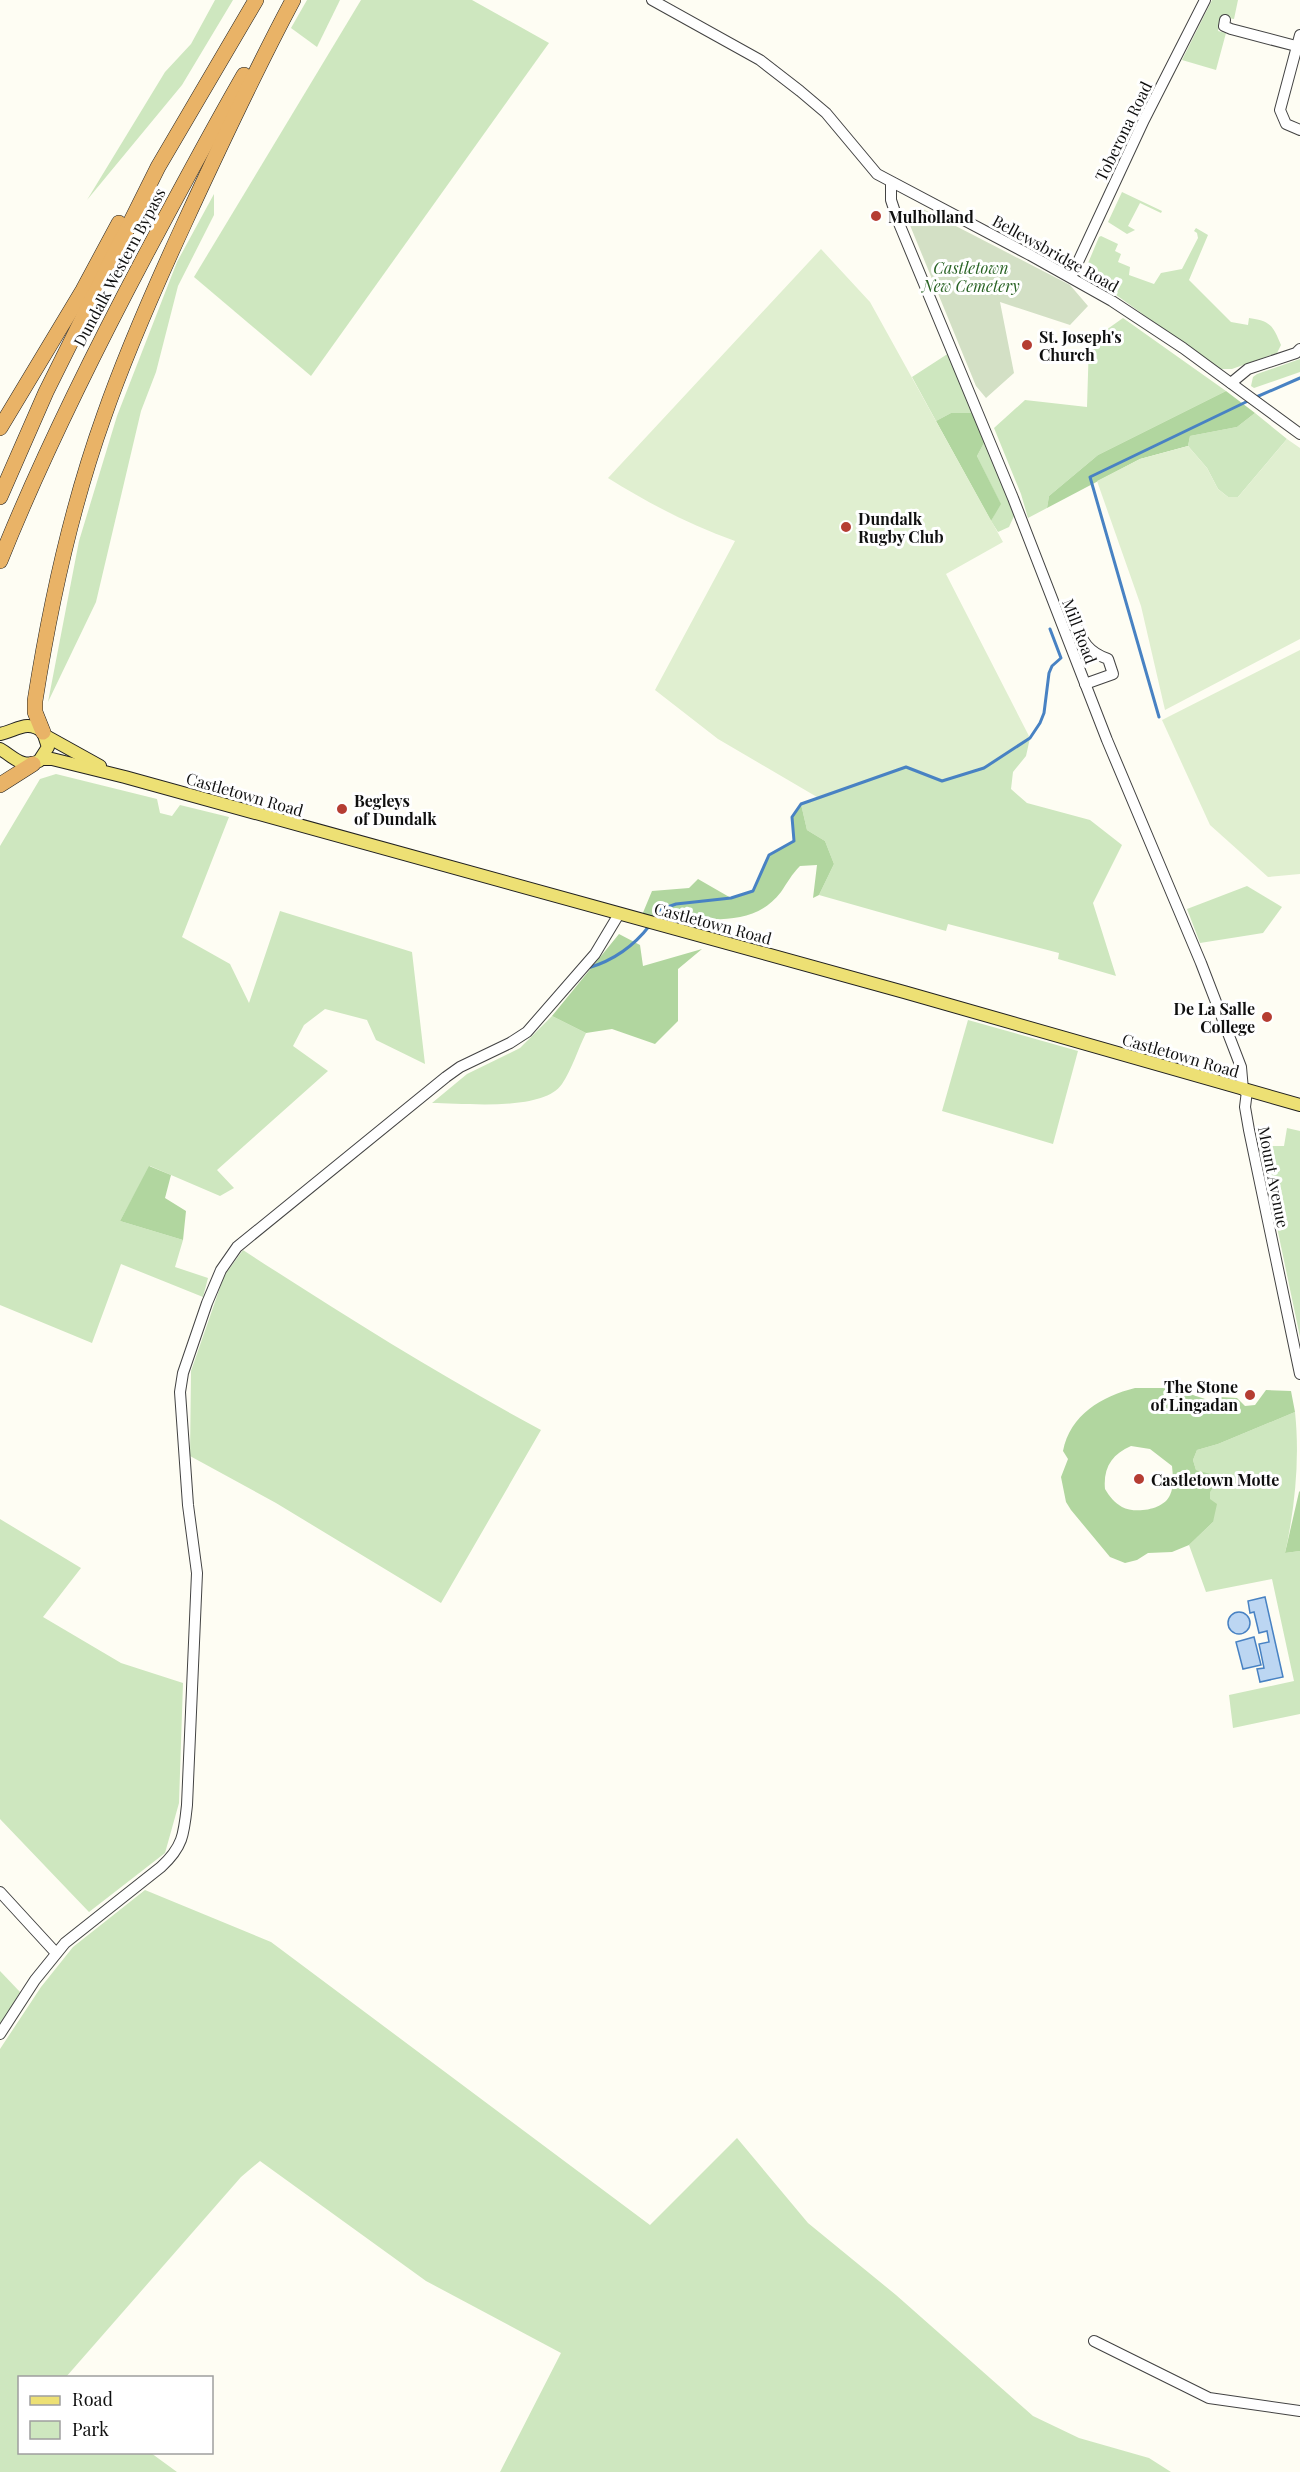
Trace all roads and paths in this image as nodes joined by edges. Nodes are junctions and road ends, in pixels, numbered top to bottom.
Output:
1 (248, 0) edge
2 (256, 0) edge
3 (288, 0) edge
4 (293, 0) edge
5 (652, 0) edge
6 (1205, 0) edge
7 (1225, 20) dead end
8 (1298, 40) edge
9 (1300, 130) edge
10 (891, 183) junction
11 (1071, 277) junction
12 (1300, 349) edge
13 (1230, 383) junction
14 (0, 428) edge
15 (1300, 434) edge
16 (0, 497) edge
17 (0, 561) edge
18 (1075, 623) dead end
19 (1085, 684) junction
20 (17, 729) junction
21 (0, 734) edge
22 (44, 734) junction
23 (0, 750) edge
24 (15, 760) junction
25 (37, 761) junction
26 (117, 775) junction
27 (0, 784) edge
28 (619, 914) junction
29 (1245, 1090) junction
30 (1300, 1105) edge
31 (1300, 1374) edge
32 (0, 1892) edge
33 (56, 1953) junction
34 (0, 2034) edge
35 (1094, 2341) dead end
36 (1300, 2411) edge

1 - 14 highway
2 - 16 highway, Dundalk Western Bypass
3 - 17 highway, Dundalk Western Bypass
4 - 22 highway
5 - 10 street, Bellewsbridge Road
6 - 11 street, Toberona Road
7 - 8 street
8 - 9 street
10 - 11 street, Bellewsbridge Road
10 - 19 street, Mill Road
11 - 13 street, Bellewsbridge Road
12 - 13 street
13 - 15 street, Bellewsbridge Road
18 - 19 street
19 - 29 street, Mill Road
20 - 21 main road
20 - 22 main road
20 - 24 main road
22 - 25 main road
22 - 26 main road, Castletown Road
23 - 24 main road
24 - 25 main road
25 - 26 main road, Castletown Road
25 - 27 highway
26 - 28 main road, Castletown Road
28 - 29 main road, Castletown Road
28 - 33 street
29 - 30 main road, Castletown Road
29 - 31 street, Mount Avenue
32 - 33 street
33 - 34 street
35 - 36 street

